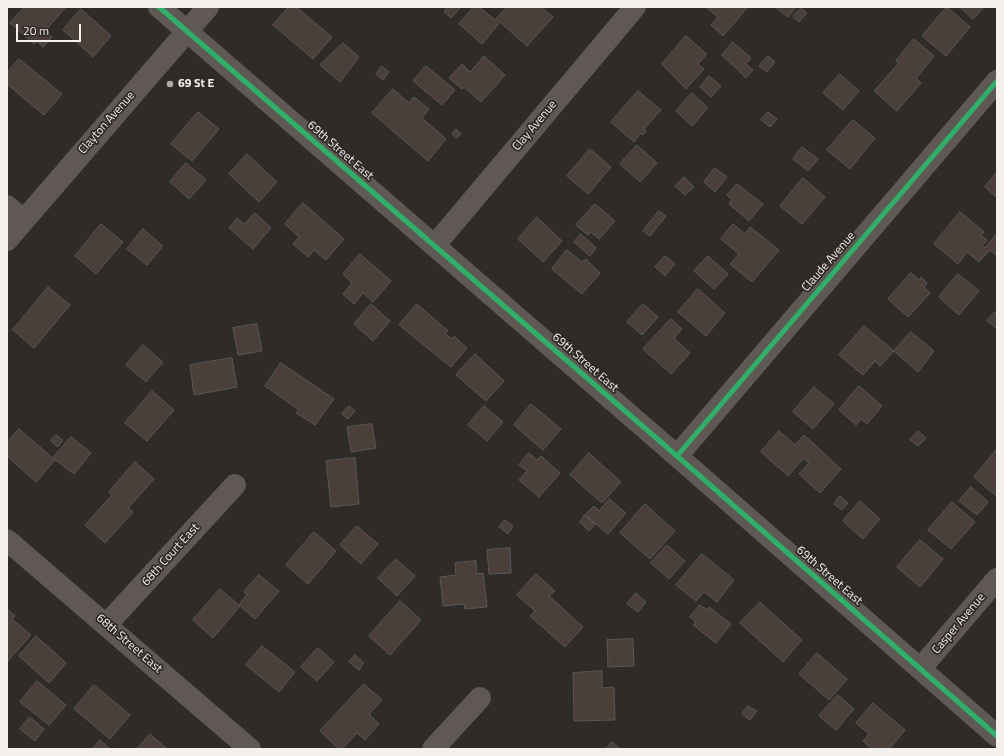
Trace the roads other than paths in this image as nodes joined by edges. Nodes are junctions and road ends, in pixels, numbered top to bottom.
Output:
1 (159, 7) edge
2 (208, 7) edge
3 (635, 7) edge
4 (187, 32) junction
5 (997, 81) edge
6 (7, 206) edge
7 (23, 220) junction
8 (7, 240) edge
9 (435, 245) junction
10 (677, 456) junction
11 (235, 484) dead end
12 (7, 540) edge
13 (997, 579) edge
14 (106, 625) junction
15 (920, 669) junction
16 (480, 698) dead end
17 (997, 736) edge
18 (250, 749) edge
19 (433, 749) edge

1 - 4 street, 69th Street East
2 - 4 street, Clayton Avenue
3 - 9 street, Clay Avenue
4 - 7 street, Clayton Avenue
4 - 9 street, 69th Street East
5 - 10 street, Claude Avenue
6 - 7 street
7 - 8 street, Clayton Avenue
9 - 10 street, 69th Street East
10 - 15 street, 69th Street East
11 - 14 street, 68th Court East
12 - 14 street, 68th Street East
13 - 15 street, Casper Avenue
14 - 18 street, 68th Street East
15 - 17 street, 69th Street East
16 - 19 street

